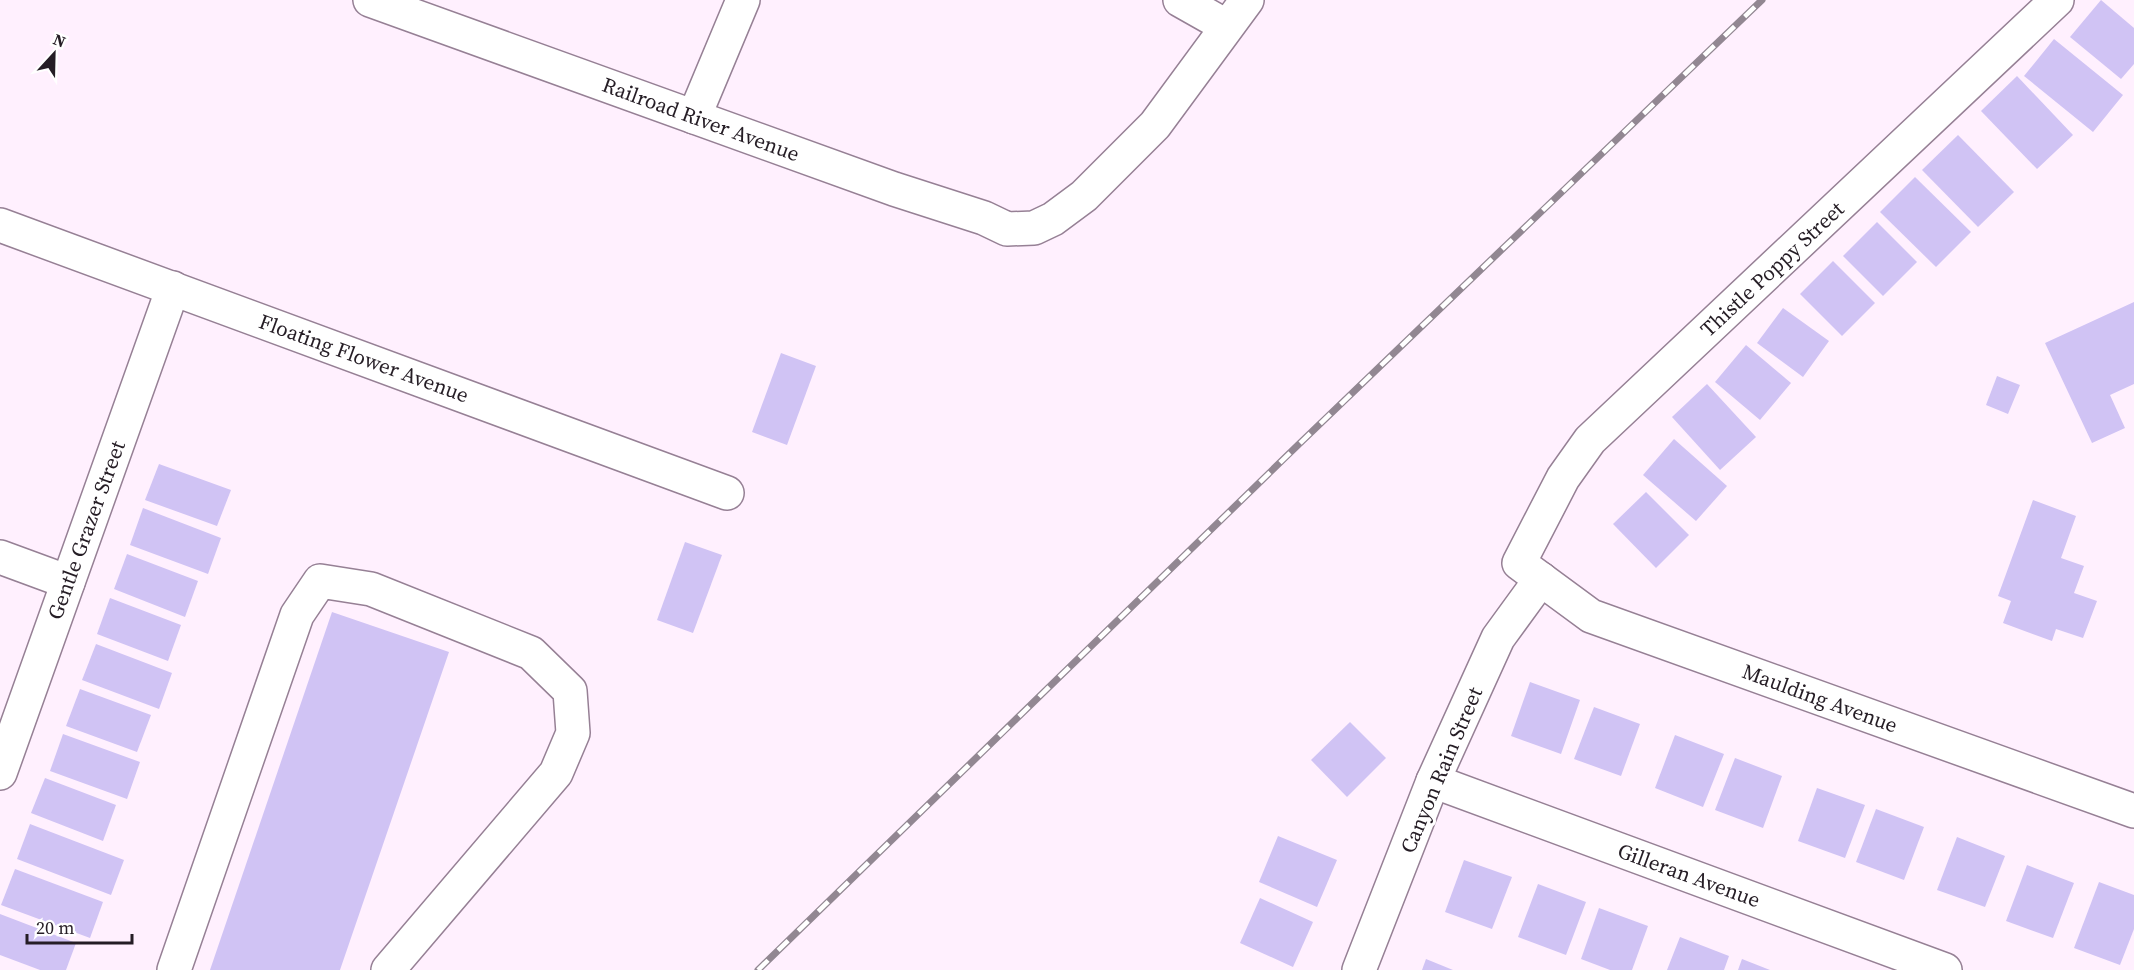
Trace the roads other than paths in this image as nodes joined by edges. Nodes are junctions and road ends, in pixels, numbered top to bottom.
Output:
1 (743, 0) edge
2 (1180, 0) edge
3 (1248, 0) edge
4 (2057, 0) edge
5 (374, 1) edge
6 (1226, 26) junction
7 (694, 117) junction
8 (0, 225) edge
9 (173, 288) junction
10 (727, 493) dead end
11 (0, 558) edge
12 (1530, 571) junction
13 (68, 582) junction
14 (0, 772) edge
15 (1433, 781) junction
16 (2134, 811) edge
17 (1931, 967) edge
18 (174, 970) edge
19 (388, 970) edge
20 (1359, 970) edge

1 - 7 street
2 - 6 street
3 - 6 street
4 - 12 street, Thistle Poppy Street
5 - 7 street, Railroad River Avenue
6 - 7 street, Railroad River Avenue
8 - 9 street, Floating Flower Avenue
9 - 10 street, Floating Flower Avenue
9 - 13 street, Gentle Grazer Street
11 - 13 street
12 - 15 street, Canyon Rain Street
12 - 16 street, Maulding Avenue
13 - 14 street, Gentle Grazer Street
15 - 17 street, Gilleran Avenue
15 - 20 street, Canyon Rain Street
18 - 19 street

